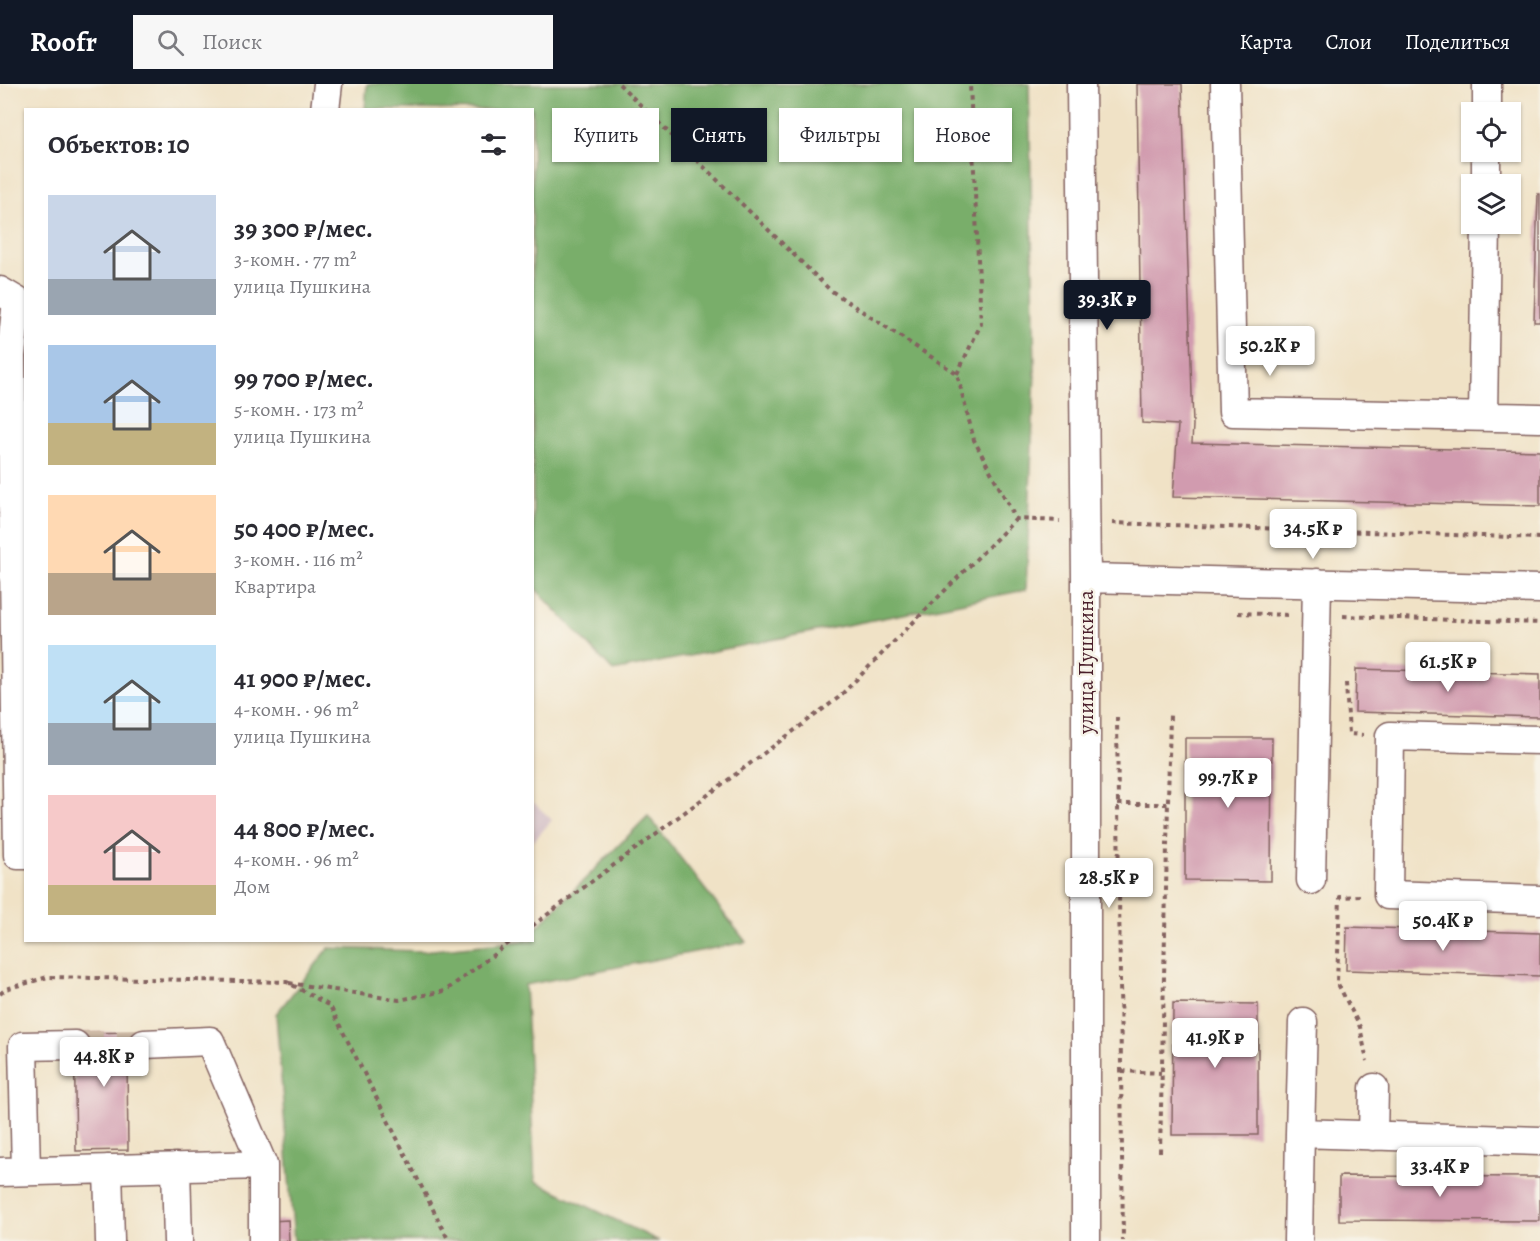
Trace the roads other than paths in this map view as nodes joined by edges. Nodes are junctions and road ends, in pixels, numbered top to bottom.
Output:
1 (328, 84) edge
2 (1081, 84) edge
3 (1225, 84) edge
4 (1487, 84) edge
5 (1487, 102) edge
6 (325, 108) edge
7 (1486, 234) edge
8 (0, 291) edge
9 (1484, 416) junction
10 (1540, 418) edge
11 (19, 483) edge
12 (1086, 578) junction
13 (1317, 583) junction
14 (1540, 589) edge
15 (20, 629) edge
16 (1540, 740) edge
17 (21, 781) edge
18 (24, 855) edge
19 (1311, 880) dead end
20 (1540, 900) edge
21 (1304, 1022) dead end
22 (144, 1044) tunnel mouth
23 (75, 1045) tunnel mouth
24 (1374, 1088) road end
25 (1300, 1133) junction
26 (1373, 1136) junction
27 (1540, 1141) edge
28 (263, 1165) junction
29 (176, 1167) junction
30 (108, 1169) junction
31 (13, 1171) edge
32 (110, 1241) edge
33 (178, 1241) edge
34 (263, 1241) edge
35 (1086, 1241) edge
36 (1298, 1241) edge

1 - 6 street
2 - 12 street, улица Пушкина
3 - 9 street
4 - 5 street
7 - 9 street
8 - 11 street
9 - 10 street
11 - 15 street
12 - 13 street
12 - 35 street, улица Пушкина
13 - 14 street
13 - 19 street
15 - 17 street
16 - 20 street
17 - 18 street
21 - 25 street
22 - 28 street
23 - 31 street
24 - 26 street
25 - 26 street
25 - 36 street
26 - 27 street
28 - 29 street
28 - 34 street
29 - 30 street
29 - 33 street
30 - 31 street
30 - 32 street

